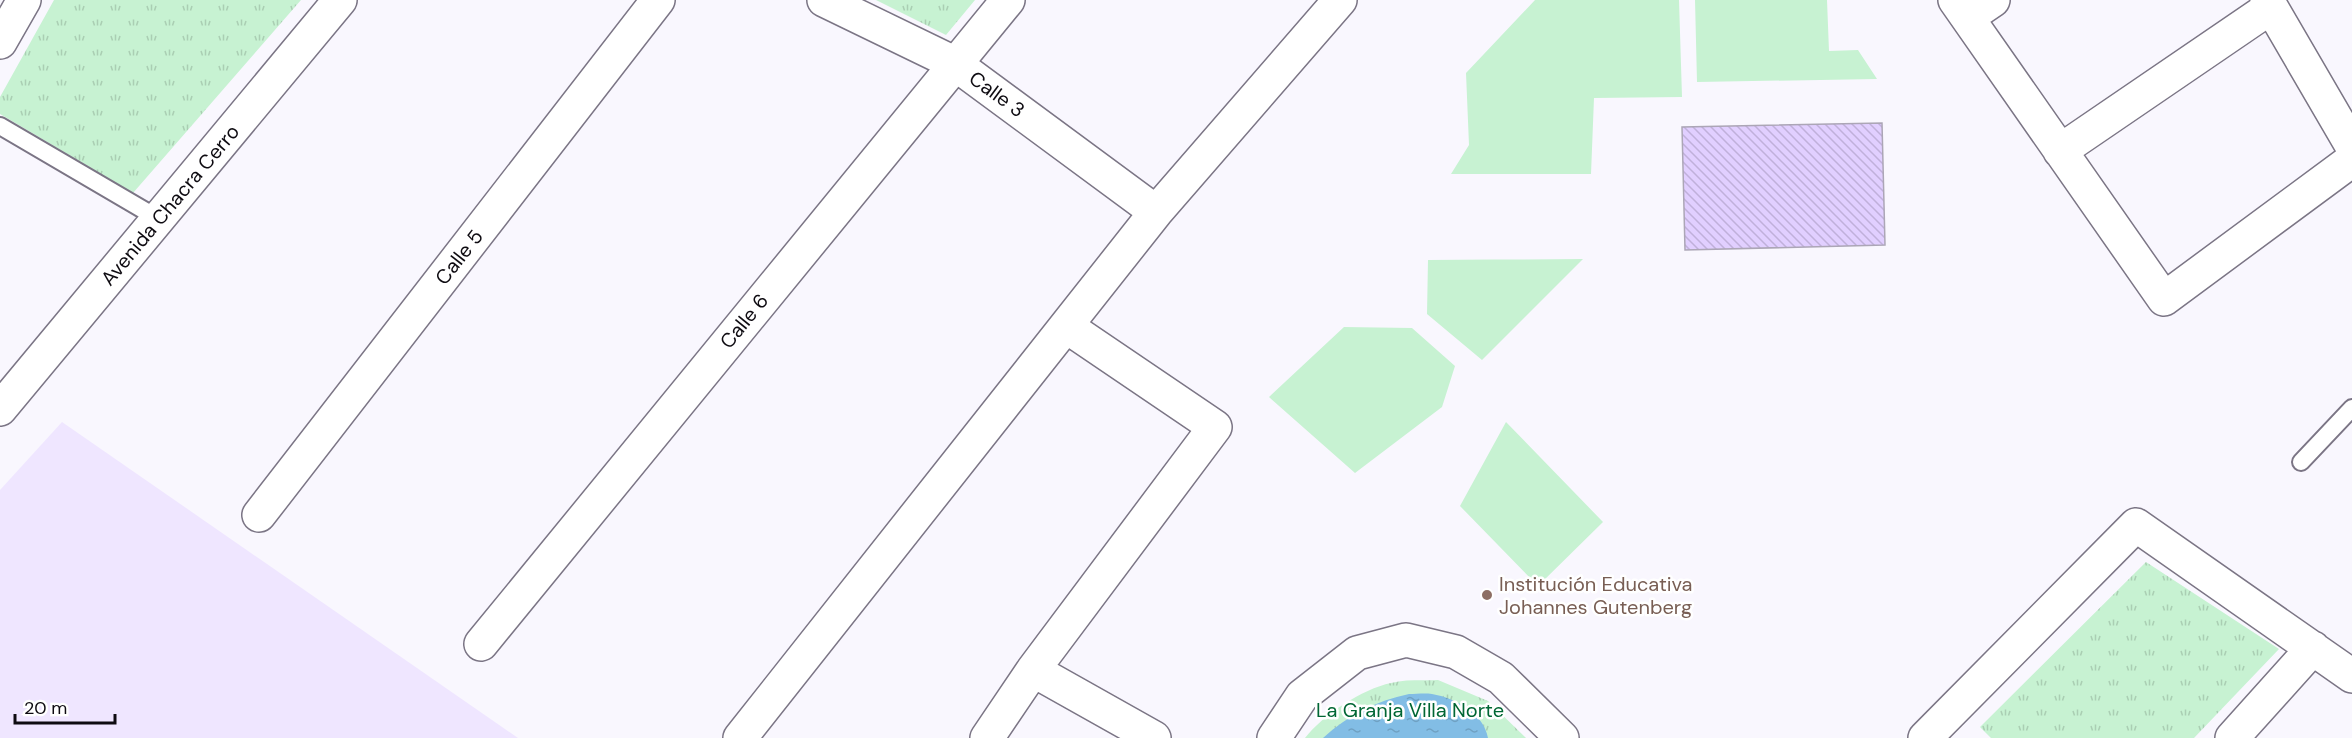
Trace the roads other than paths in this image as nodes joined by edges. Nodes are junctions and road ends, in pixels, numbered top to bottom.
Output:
1 (24, 0) edge
2 (340, 0) edge
3 (658, 0) edge
4 (824, 0) edge
5 (1008, 0) edge
6 (1340, 0) edge
7 (2269, 4) edge
8 (1972, 6) edge
9 (0, 42) edge
10 (954, 63) junction
11 (0, 126) edge
12 (2352, 146) edge
13 (2060, 151) junction
14 (2352, 160) edge
15 (1156, 212) junction
16 (159, 219) junction
17 (1066, 326) junction
18 (2352, 408) edge
19 (0, 409) edge
20 (2301, 462) dead end
21 (260, 515) dead end
22 (482, 644) dead end
23 (2313, 648) junction
24 (1033, 670) junction
25 (2352, 676) edge
26 (1938, 734) edge
27 (740, 738) edge
28 (987, 738) edge
29 (1154, 738) edge
30 (1274, 738) edge
31 (1562, 738) edge
32 (2232, 738) edge

1 - 9 street
2 - 16 street, Avenida Chacra Cerro
3 - 21 street, Calle 5
4 - 10 street, Calle 3
5 - 10 street, Calle 6
6 - 15 street
7 - 12 street
7 - 13 street
8 - 13 street
10 - 15 street, Calle 3
10 - 22 street, Calle 6
11 - 16 lane
13 - 14 street
15 - 17 street
16 - 19 street, Avenida Chacra Cerro
17 - 24 street
17 - 27 street
18 - 20 lane
23 - 25 street
23 - 26 street
23 - 32 street
24 - 28 street
24 - 29 street
30 - 31 street

